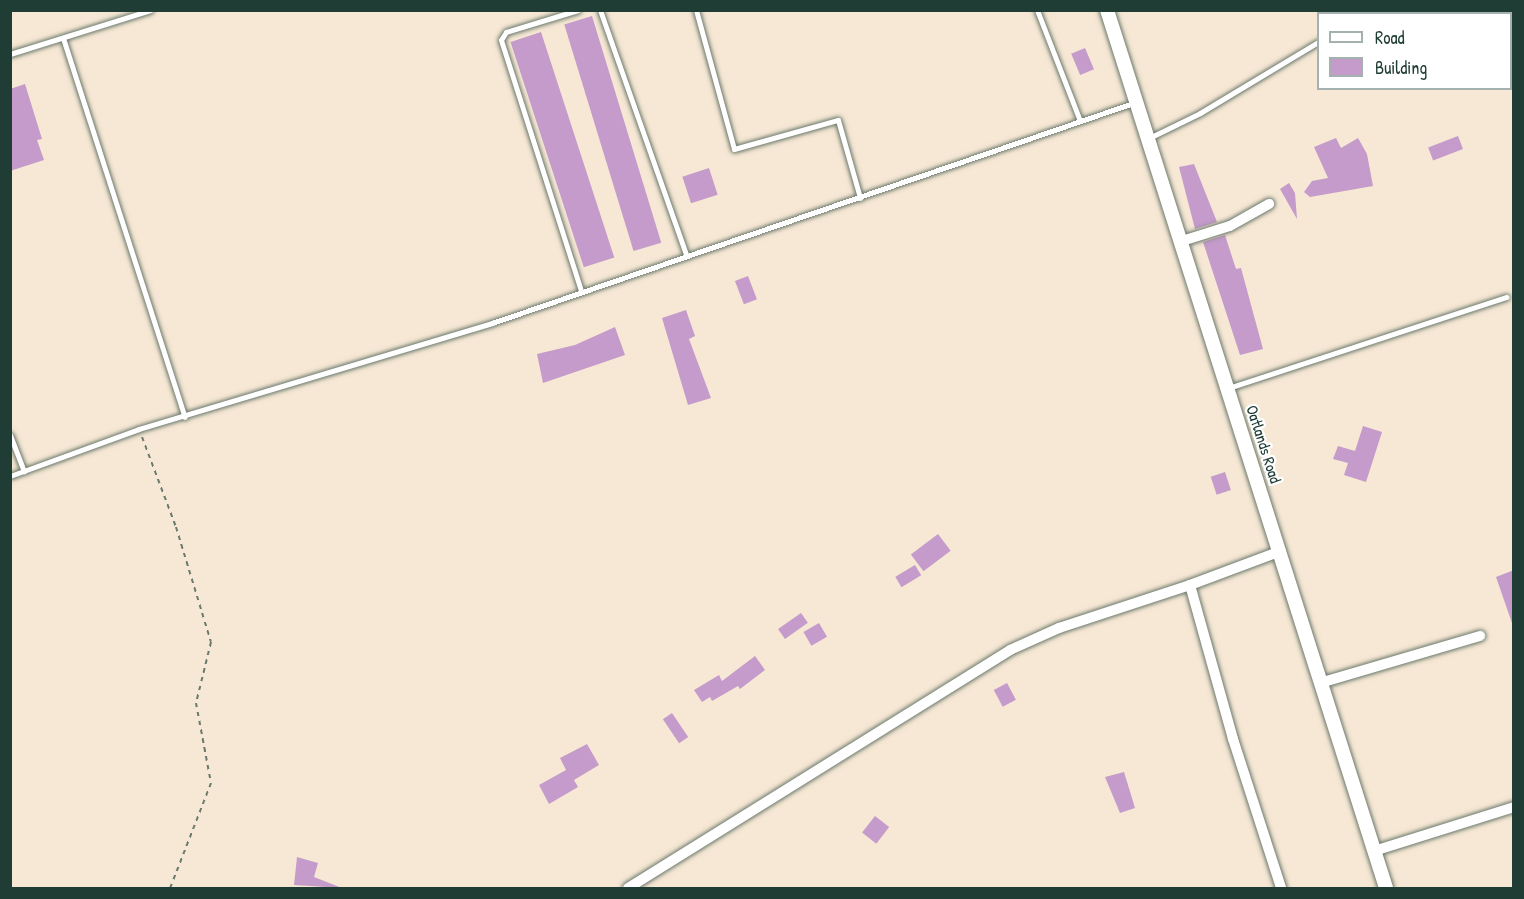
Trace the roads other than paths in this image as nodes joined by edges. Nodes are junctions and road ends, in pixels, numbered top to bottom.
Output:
1 (150, 10) edge
2 (578, 10) edge
3 (600, 10) edge
4 (696, 10) edge
5 (1037, 10) edge
6 (1107, 10) edge
7 (63, 38) junction
8 (1317, 43) edge
9 (10, 54) edge
10 (1137, 102) junction
11 (1080, 121) junction
12 (1149, 138) junction
13 (860, 198) junction
14 (1269, 204) dead end
15 (1182, 241) junction
16 (686, 254) junction
17 (581, 291) junction
18 (1506, 297) dead end
19 (1228, 388) junction
20 (185, 417) junction
21 (10, 435) edge
22 (24, 471) junction
23 (10, 476) edge
24 (1281, 550) junction
25 (1190, 585) junction
26 (1480, 636) dead end
27 (1320, 683) junction
28 (1514, 807) edge
29 (1374, 851) junction
30 (634, 887) edge
31 (1281, 888) edge
32 (1386, 888) edge

1 - 7 lane
2 - 17 lane
3 - 16 lane
4 - 13 lane
5 - 11 lane
6 - 10 street, Oatlands Road
7 - 9 lane
7 - 20 lane
8 - 12 lane
10 - 11 lane
10 - 12 street, Oatlands Road
11 - 13 lane
12 - 15 street, Oatlands Road
13 - 16 lane
14 - 15 street
15 - 19 street, Oatlands Road
16 - 17 lane
17 - 20 lane
18 - 19 lane
19 - 24 street, Oatlands Road
20 - 22 lane
21 - 22 lane
22 - 23 lane
24 - 25 street
24 - 27 street, Oatlands Road
25 - 30 street
25 - 31 street
26 - 27 street
27 - 29 street, Oatlands Road
28 - 29 street
29 - 32 street, Oatlands Road

